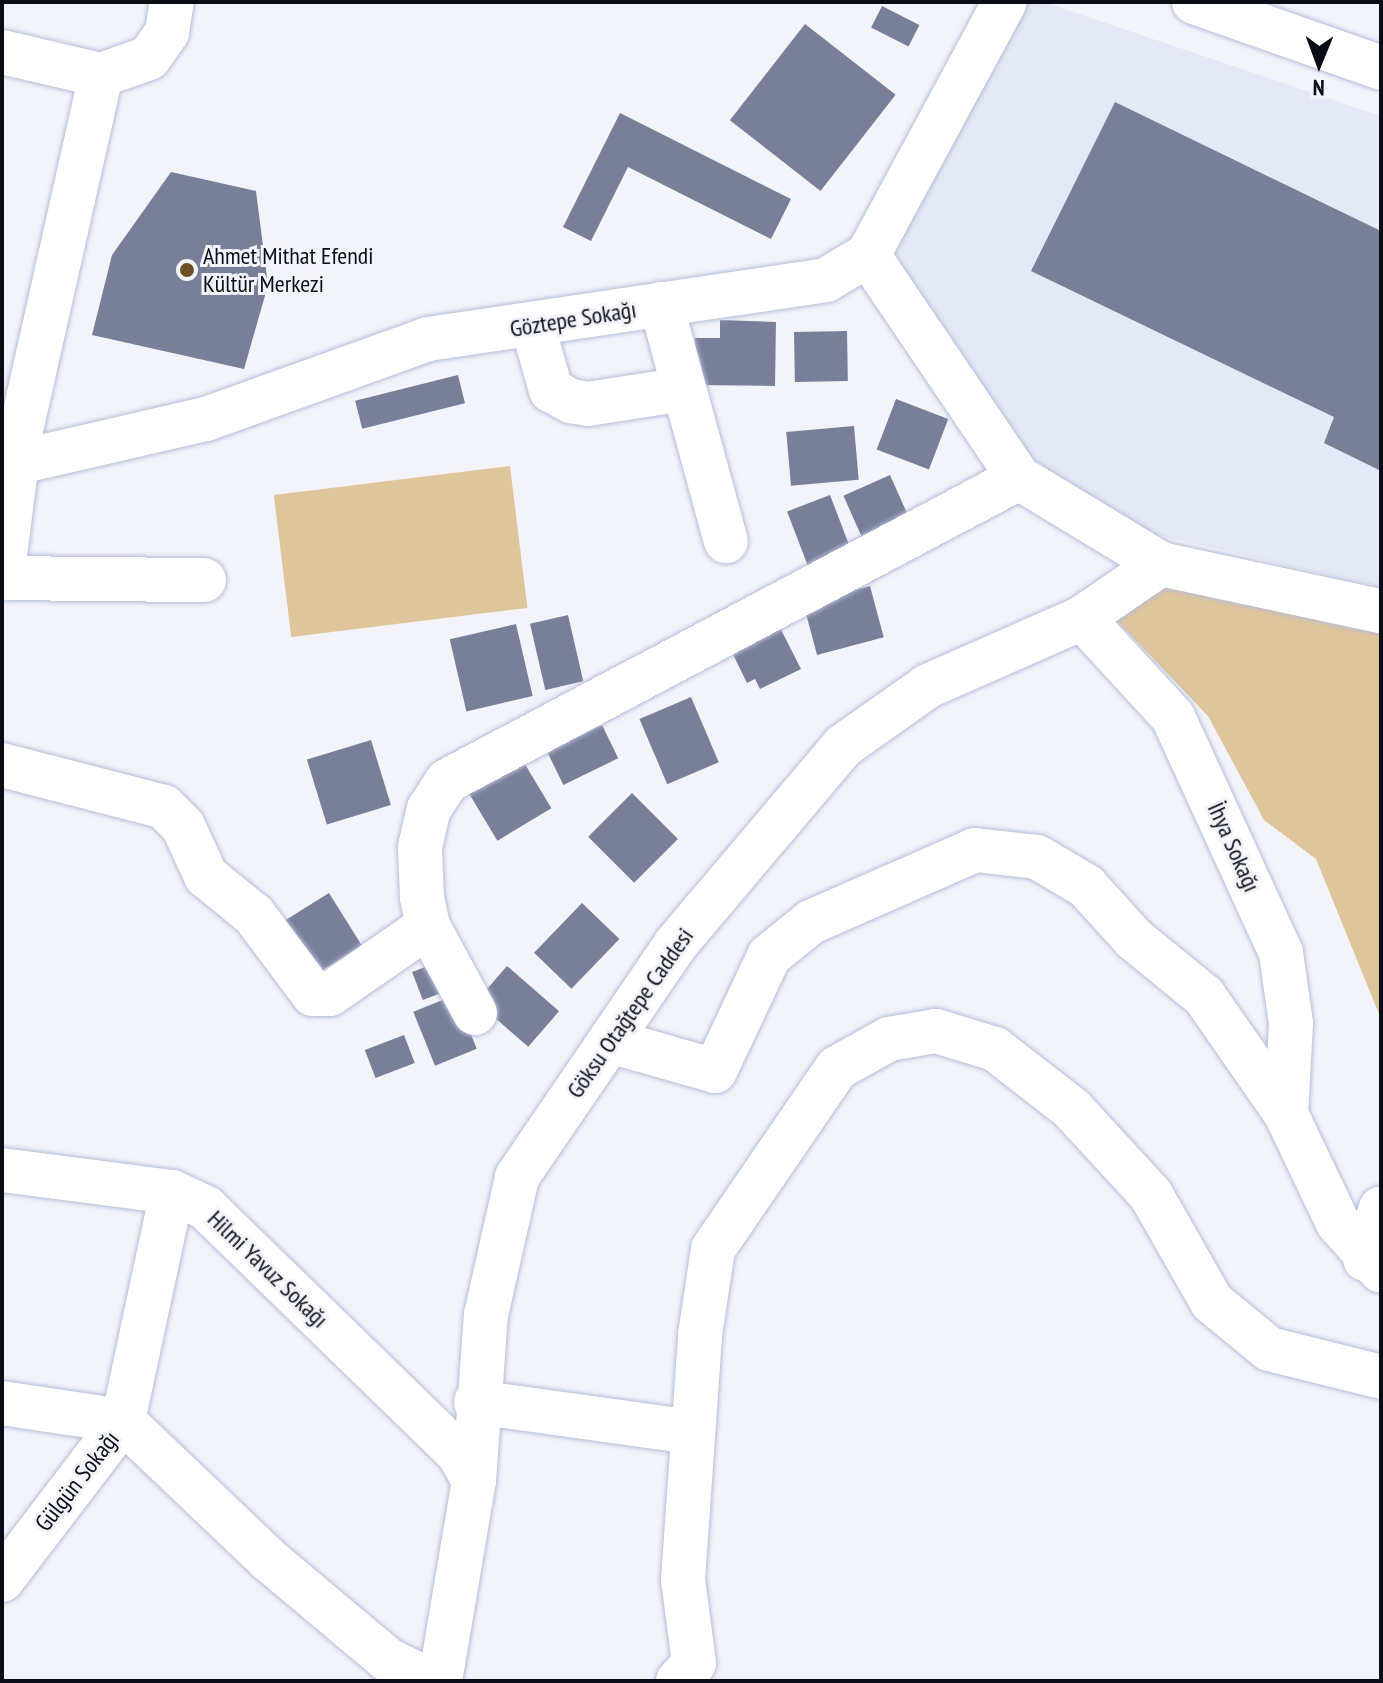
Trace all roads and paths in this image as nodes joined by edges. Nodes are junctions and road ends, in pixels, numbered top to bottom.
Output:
1 (172, 2) edge
2 (1005, 2) edge
3 (1194, 2) edge
4 (2, 52) edge
5 (1381, 68) edge
6 (101, 75) junction
7 (868, 255) junction
8 (661, 304) junction
9 (533, 327) junction
10 (684, 389) junction
11 (10, 446) edge
12 (1019, 478) junction
13 (726, 541) dead end
14 (1161, 564) junction
15 (2, 578) edge
16 (204, 580) dead end
17 (1381, 611) edge
18 (1082, 618) junction
19 (2, 765) edge
20 (428, 926) junction
21 (475, 1013) dead end
22 (610, 1041) junction
23 (1286, 1114) junction
24 (2, 1170) edge
25 (172, 1192) junction
26 (1381, 1208) edge
27 (1373, 1265) edge
28 (1381, 1377) edge
29 (476, 1402) junction
30 (2, 1403) edge
31 (123, 1421) junction
32 (693, 1432) junction
33 (474, 1481) junction
34 (2, 1580) edge
35 (431, 1681) edge
36 (440, 1681) edge
37 (678, 1681) edge

1 - 6 street
2 - 7 street
3 - 5 street
4 - 6 street
6 - 11 street
7 - 8 street, Göztepe Sokağı
7 - 12 street
8 - 9 street, Göztepe Sokağı
8 - 10 street
9 - 10 street
9 - 11 street, Göztepe Sokağı
10 - 13 street
11 - 15 street
12 - 14 street
12 - 20 street
14 - 17 street
14 - 18 street, Göksu Otağtepe Caddesi
15 - 16 street
18 - 22 street, Göksu Otağtepe Caddesi
18 - 23 street, İhya Sokağı
19 - 20 street
20 - 21 street
22 - 23 street
22 - 29 street, Göksu Otağtepe Caddesi
23 - 27 street
24 - 25 street, Hilmi Yavuz Sokağı
25 - 31 street
25 - 33 street, Hilmi Yavuz Sokağı
26 - 27 street
28 - 32 street
29 - 32 street
29 - 33 street, Göksu Otağtepe Caddesi
30 - 31 street
31 - 34 street, Gülgün Sokağı
31 - 35 street
32 - 37 street
33 - 36 street, Göksu Otağtepe Caddesi

